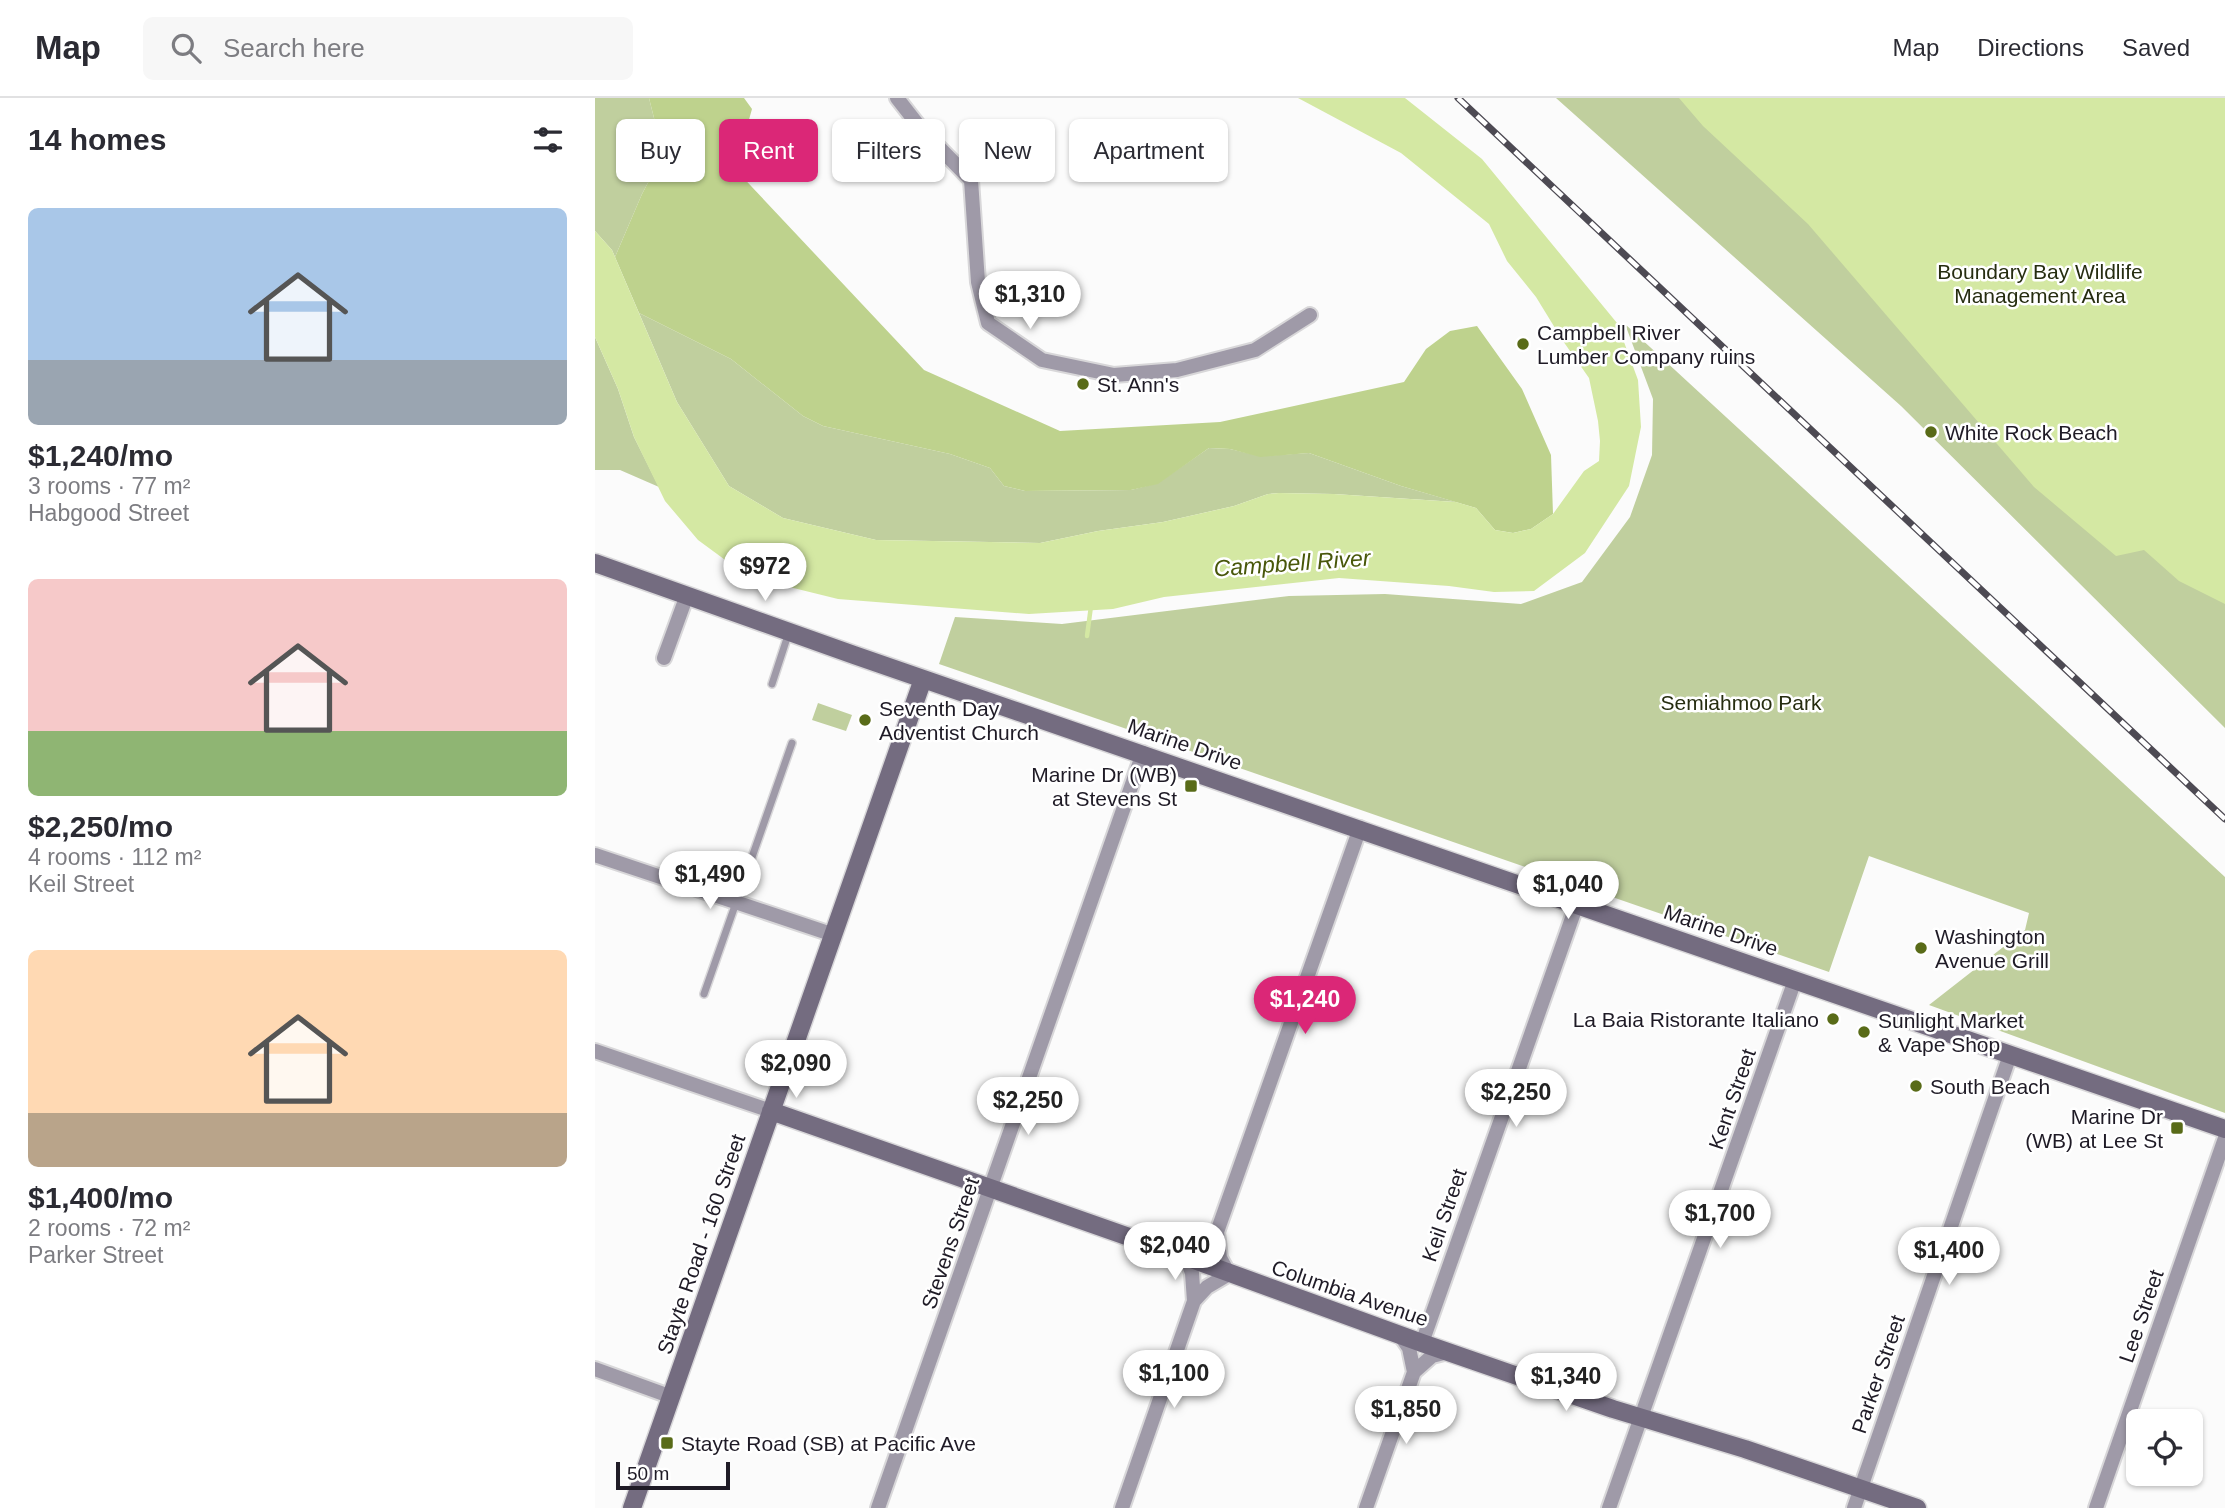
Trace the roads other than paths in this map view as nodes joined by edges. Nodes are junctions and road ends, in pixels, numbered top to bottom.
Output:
1 (897, 98) edge
2 (1310, 315) dead end
3 (595, 563) edge
4 (687, 595) junction
5 (789, 632) junction
6 (664, 658) dead end
7 (923, 678) junction
8 (772, 684) dead end
9 (792, 743) dead end
10 (1143, 754) junction
11 (1360, 828) junction
12 (595, 855) edge
13 (737, 901) junction
14 (1577, 904) junction
15 (834, 934) junction
16 (1795, 980) junction
17 (704, 994) dead end
18 (595, 1051) edge
19 (2010, 1055) junction
20 (771, 1111) junction
21 (2225, 1129) edge
22 (2225, 1138) edge
23 (991, 1188) junction
24 (1217, 1233) junction
25 (1186, 1257) junction
26 (1229, 1274) junction
27 (1194, 1301) junction
28 (1400, 1335) junction
29 (1422, 1343) junction
30 (1448, 1352) junction
31 (595, 1369) edge
32 (1414, 1372) junction
33 (672, 1397) junction
34 (1641, 1418) junction
35 (1861, 1488) junction
36 (632, 1508) edge
37 (879, 1508) edge
38 (1122, 1508) edge
39 (1366, 1508) edge
40 (1609, 1508) edge
41 (1854, 1508) edge
42 (1917, 1508) edge
43 (2096, 1508) edge

1 - 2 street
3 - 4 street, Marine Drive
4 - 5 street, Marine Drive
4 - 6 street
5 - 7 street, Marine Drive
5 - 8 lane
7 - 10 street, Marine Drive
7 - 15 street, Stayte Road - 160 Street
9 - 13 lane
10 - 11 street, Marine Drive
10 - 23 street, Stevens Street
11 - 14 street, Marine Drive
11 - 24 street
12 - 13 street
13 - 15 street
13 - 17 lane
14 - 16 street, Marine Drive
14 - 29 street, Keil Street
15 - 20 street, Stayte Road - 160 Street
16 - 19 street, Marine Drive
16 - 34 street, Kent Street
18 - 20 street
19 - 21 street, Marine Drive
19 - 35 street, Parker Street
20 - 23 street, Columbia Avenue
20 - 33 street, Stayte Road - 160 Street
22 - 43 street, Lee Street
23 - 25 street, Columbia Avenue
23 - 37 street, Stevens Street
24 - 25 street
24 - 26 street
25 - 26 street, Columbia Avenue
25 - 27 street
26 - 27 street
26 - 28 street, Columbia Avenue
27 - 38 street
28 - 29 street, Columbia Avenue
28 - 32 street
29 - 30 street, Columbia Avenue
30 - 32 street
30 - 34 street, Columbia Avenue
31 - 33 street
32 - 39 street
33 - 36 street, Stayte Road - 160 Street
34 - 35 street, Columbia Avenue
34 - 40 street, Kent Street
35 - 41 street, Parker Street
35 - 42 street, Columbia Avenue

